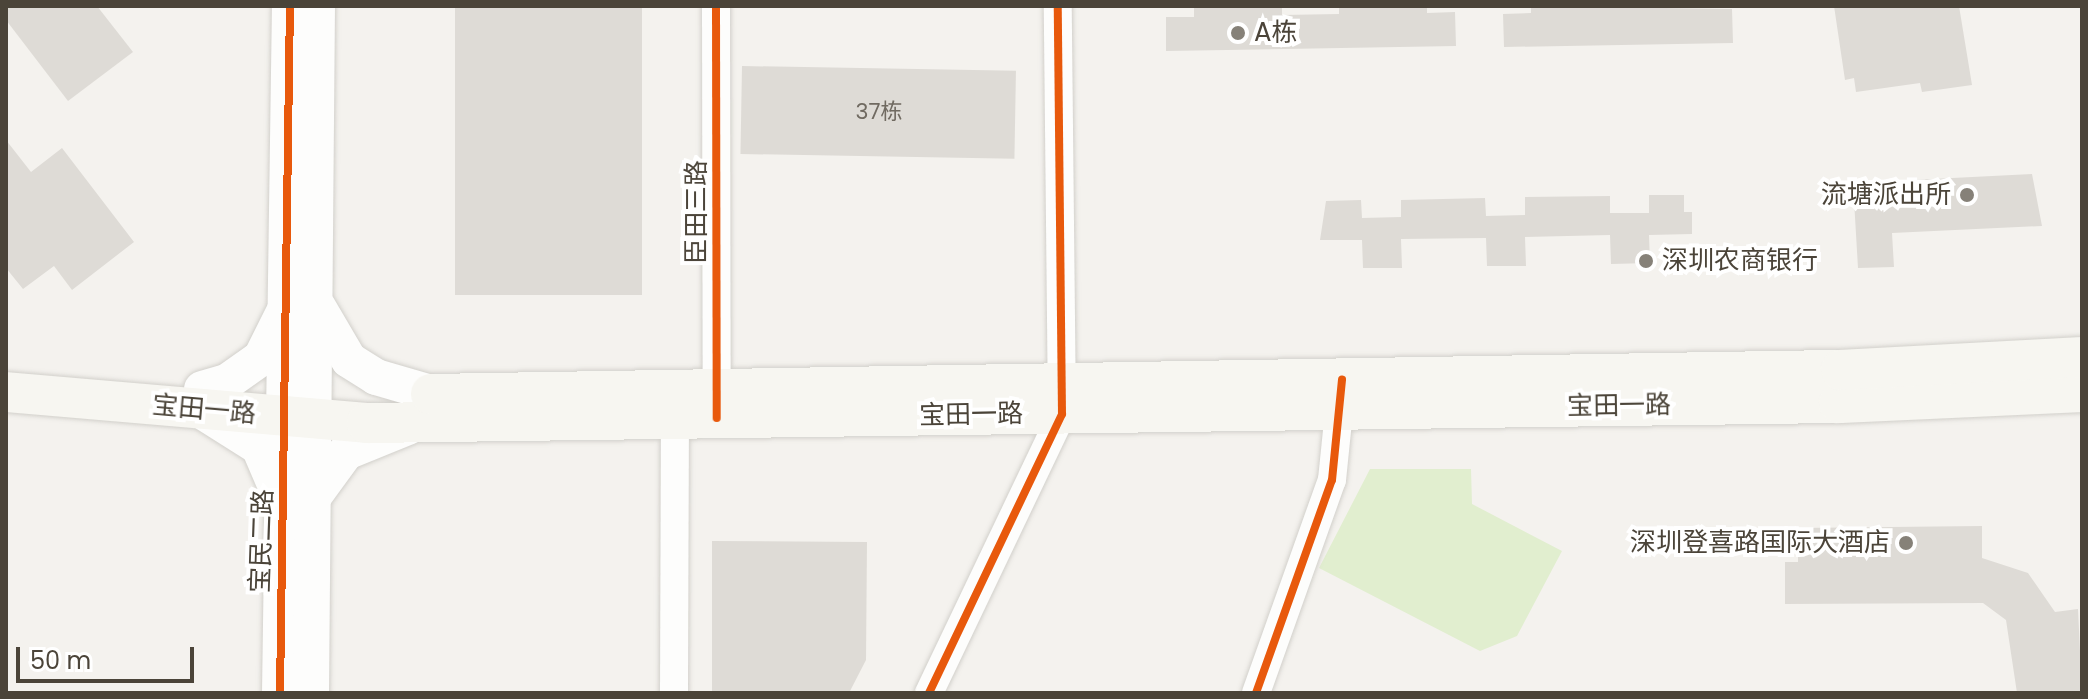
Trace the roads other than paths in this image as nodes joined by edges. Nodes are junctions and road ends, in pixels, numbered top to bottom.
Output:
1 (290, 6) edge
2 (317, 6) edge
3 (716, 6) edge
4 (1058, 6) edge
5 (303, 133) junction
6 (302, 301) junction
7 (2082, 357) edge
8 (6, 370) edge
9 (6, 392) edge
10 (2082, 392) edge
11 (1341, 394) junction
12 (1062, 398) junction
13 (202, 400) junction
14 (717, 404) junction
15 (302, 406) junction
16 (434, 408) junction
17 (675, 419) junction
18 (297, 496) junction
19 (280, 693) edge
20 (311, 693) edge
21 (674, 693) edge
22 (929, 693) edge
23 (1256, 693) edge

1 - 5 street, 宝民二路
2 - 5 street, 宝民二路
3 - 14 street, 臣田三路
4 - 12 street
5 - 6 street, 宝民二路
6 - 13 street
6 - 15 street, 宝民二路
6 - 16 street
7 - 11 main road, 宝田一路
8 - 13 main road, 宝田一路
9 - 13 main road, 宝田一路
10 - 11 main road, 宝田一路
11 - 12 main road, 宝田一路
11 - 23 street
12 - 14 main road, 宝田一路
12 - 22 street
13 - 15 main road, 宝田一路
13 - 18 street
14 - 16 main road, 宝田一路
14 - 17 main road, 宝田一路
15 - 16 main road, 宝田一路
15 - 18 street, 宝民二路
16 - 17 main road, 宝田一路
16 - 18 street
17 - 21 street
18 - 19 street, 宝民二路
18 - 20 street, 宝民二路

